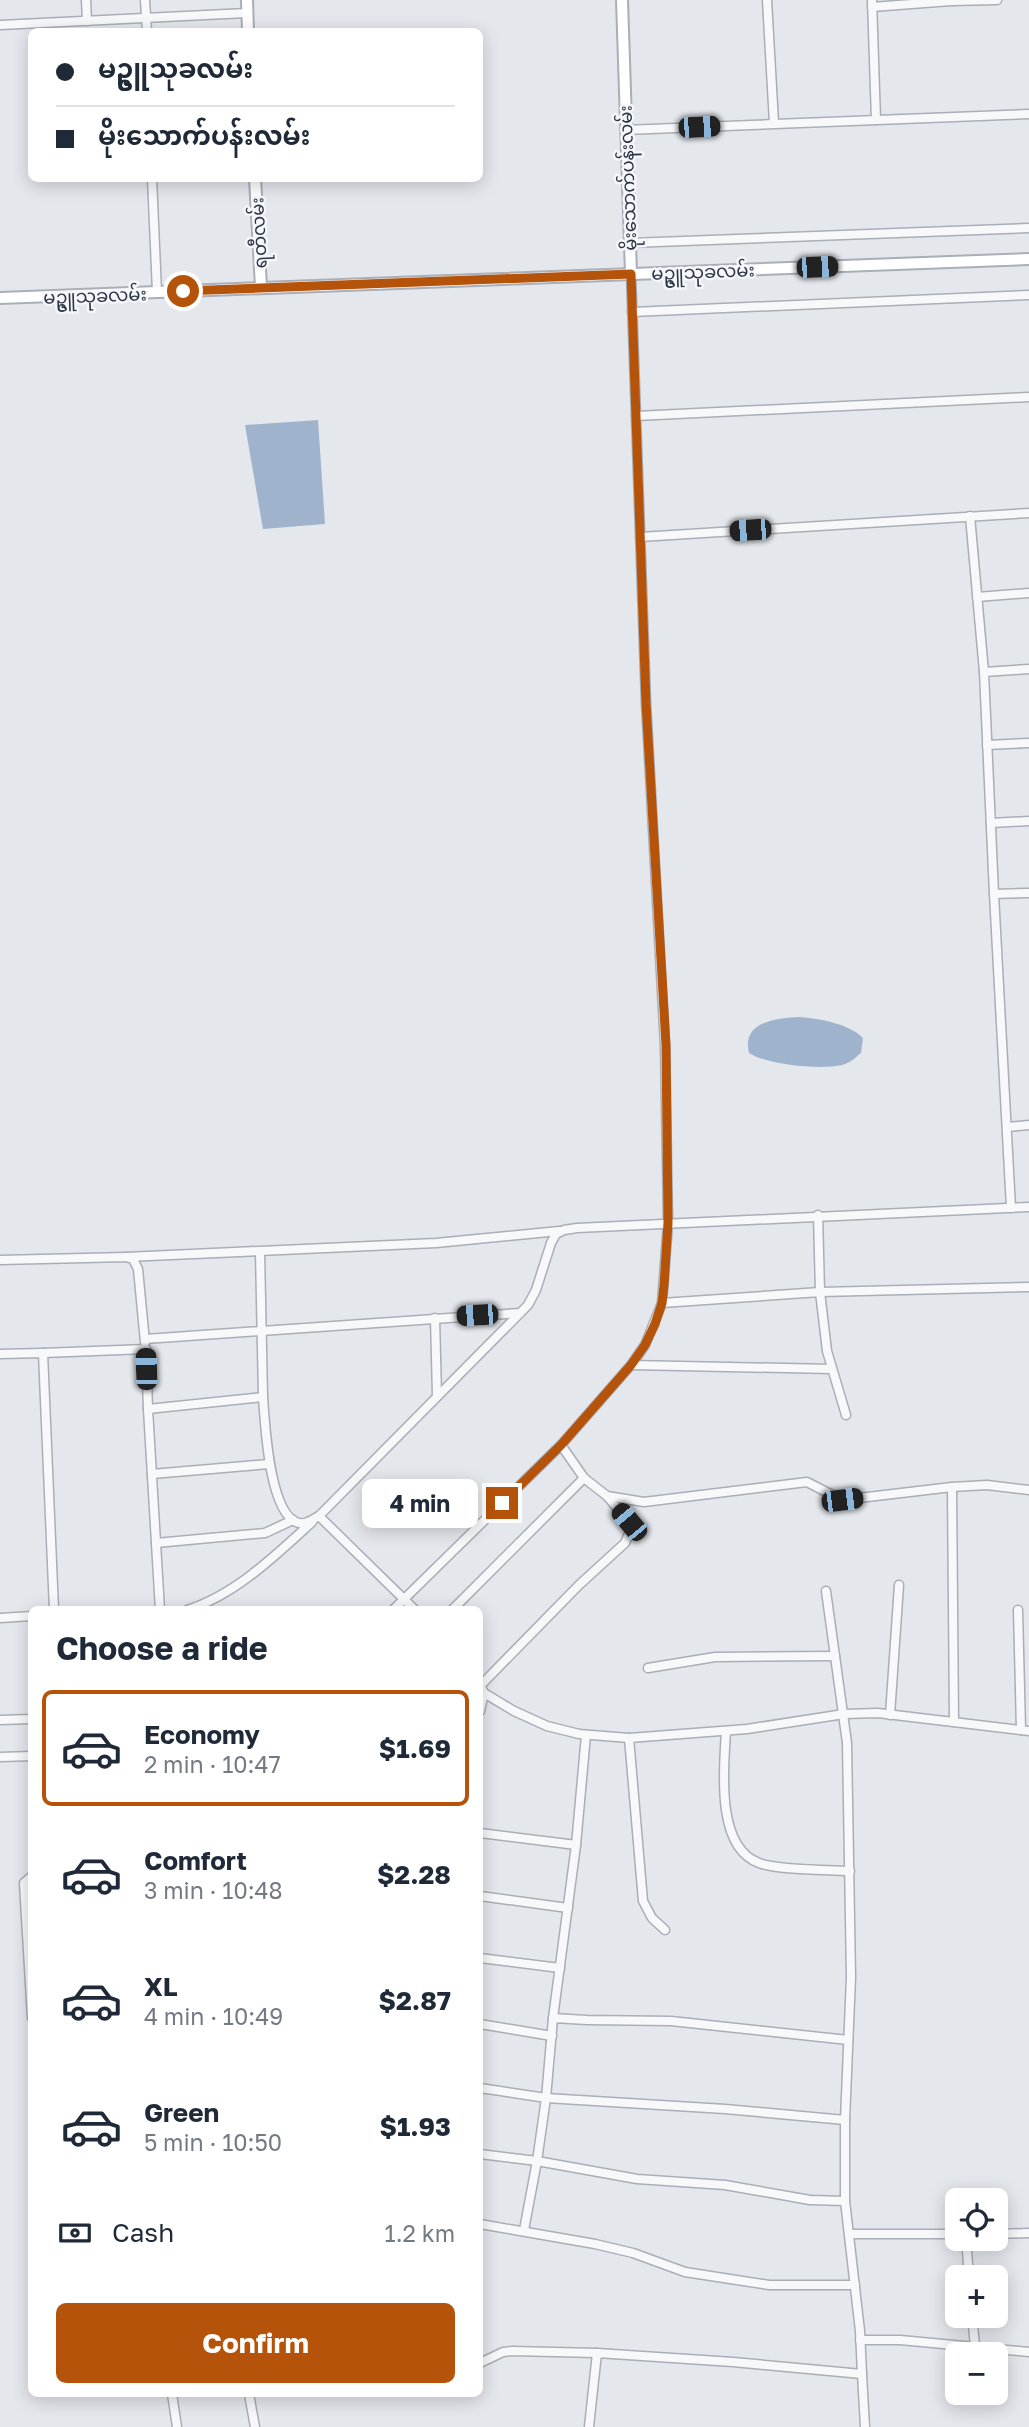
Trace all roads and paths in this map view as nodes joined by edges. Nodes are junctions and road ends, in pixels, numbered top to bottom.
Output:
1 (86, 0) edge
2 (145, 0) edge
3 (247, 0) edge
4 (622, 0) edge
5 (767, 0) edge
6 (997, 0) edge
7 (872, 4) edge
8 (247, 13) junction
9 (146, 18) junction
10 (86, 21) junction
11 (0, 25) edge
12 (146, 28) edge
13 (248, 28) edge
14 (1029, 114) edge
15 (876, 120) junction
16 (774, 123) junction
17 (625, 130) junction
18 (152, 182) edge
19 (255, 182) edge
20 (1029, 228) edge
21 (630, 243) junction
22 (1029, 258) edge
23 (631, 274) junction
24 (261, 287) junction
25 (157, 292) junction
26 (1029, 295) edge
27 (0, 298) edge
28 (632, 312) junction
29 (1029, 397) edge
30 (635, 416) junction
31 (1029, 513) edge
32 (970, 516) junction
33 (640, 537) junction
34 (1029, 593) edge
35 (977, 597) junction
36 (1029, 669) edge
37 (984, 672) junction
38 (1029, 743) edge
39 (987, 745) junction
40 (1029, 821) edge
41 (991, 824) junction
42 (1029, 893) edge
43 (993, 894) junction
44 (1029, 1125) edge
45 (1008, 1127) junction
46 (1029, 1207) edge
47 (1011, 1208) junction
48 (818, 1215) junction
49 (668, 1223) junction
50 (564, 1230) junction
51 (260, 1252) junction
52 (126, 1257) junction
53 (0, 1260) edge
54 (1029, 1287) edge
55 (820, 1292) junction
56 (662, 1303) junction
57 (520, 1313) junction
58 (435, 1318) junction
59 (261, 1331) junction
60 (145, 1344) junction
61 (43, 1353) junction
62 (0, 1354) edge
63 (631, 1365) junction
64 (832, 1369) junction
65 (438, 1396) junction
66 (263, 1397) junction
67 (148, 1409) junction
68 (846, 1415) dead end
69 (561, 1445) junction
70 (269, 1464) junction
71 (152, 1474) junction
72 (584, 1478) junction
73 (952, 1487) junction
74 (1029, 1490) edge
75 (607, 1496) junction
76 (319, 1516) junction
77 (293, 1520) junction
78 (156, 1543) junction
79 (899, 1585) dead end
80 (826, 1591) dead end
81 (404, 1600) junction
82 (54, 1606) edge
83 (160, 1606) edge
84 (195, 1606) edge
85 (397, 1606) edge
86 (411, 1606) edge
87 (456, 1606) edge
88 (1018, 1610) dead end
89 (28, 1616) edge
90 (0, 1618) edge
91 (835, 1656) junction
92 (648, 1668) dead end
93 (483, 1686) edge
94 (483, 1689) edge
95 (844, 1714) junction
96 (890, 1715) junction
97 (28, 1718) edge
98 (0, 1720) edge
99 (954, 1722) junction
100 (1025, 1730) edge
101 (726, 1731) junction
102 (586, 1735) junction
103 (629, 1738) junction
104 (28, 1756) edge
105 (0, 1757) edge
106 (483, 1833) edge
107 (576, 1845) junction
108 (850, 1871) junction
109 (28, 1880) edge
110 (483, 1896) edge
111 (568, 1908) junction
112 (665, 1930) dead end
113 (28, 1950) edge
114 (483, 1958) edge
115 (559, 1968) junction
116 (553, 2018) junction
117 (483, 2024) edge
118 (552, 2036) junction
119 (848, 2040) junction
120 (483, 2088) edge
121 (546, 2098) junction
122 (845, 2120) junction
123 (483, 2154) edge
124 (537, 2161) junction
125 (845, 2201) junction
126 (483, 2224) edge
127 (524, 2230) junction
128 (1029, 2233) edge
129 (850, 2234) junction
130 (945, 2234) edge
131 (1008, 2234) edge
132 (855, 2286) junction
133 (860, 2340) junction
134 (945, 2344) edge
135 (1008, 2350) edge
136 (1029, 2352) edge
137 (597, 2353) junction
138 (483, 2362) edge
139 (862, 2374) junction
140 (172, 2397) edge
141 (250, 2397) edge
142 (177, 2427) edge
143 (255, 2427) edge
144 (589, 2427) edge
145 (865, 2427) edge

1 - 10 street
2 - 9 street
3 - 8 street
4 - 17 street, မိုးသောက်ပန်းလမ်း
5 - 16 street
6 - 7 street
7 - 15 street
8 - 9 street
8 - 13 street
9 - 10 street
9 - 12 street
10 - 11 street
14 - 15 street
15 - 16 street
16 - 17 street
17 - 21 street, မိုးသောက်ပန်းလမ်း
18 - 25 street
19 - 24 street, ရတီလမ်း
20 - 21 street
21 - 23 street, မိုးသောက်ပန်းလမ်း
22 - 23 street, မဥ္ဇူသုခလမ်း
23 - 24 street, မဥ္ဇူသုခလမ်း
23 - 28 street, မိုးသောက်ပန်းလမ်း
24 - 25 street, မဥ္ဇူသုခလမ်း
25 - 27 street, မဥ္ဇူသုခလမ်း
26 - 28 street
28 - 30 street, မိုးသောက်ပန်းလမ်း
29 - 30 street
30 - 33 street, မိုးသောက်ပန်းလမ်း
31 - 32 street
32 - 33 street
32 - 35 street
33 - 49 street, မိုးသောက်ပန်းလမ်း
34 - 35 street
35 - 37 street
36 - 37 street
37 - 39 street
38 - 39 street
39 - 41 street
40 - 41 street
41 - 43 street
42 - 43 street
43 - 45 street
44 - 45 street
45 - 47 street
46 - 47 street
47 - 48 street
48 - 49 street
48 - 55 street
49 - 50 street
49 - 56 street, မိုးသောက်ပန်းလမ်း
50 - 51 street
50 - 57 street
51 - 52 street
51 - 59 street
52 - 53 street
52 - 60 street
54 - 55 street
55 - 56 street
55 - 64 street
56 - 63 street, မိုးသောက်ပန်းလမ်း
57 - 58 street
57 - 65 street
58 - 59 street
58 - 65 street
59 - 60 street
59 - 66 street
60 - 61 street
60 - 67 street
61 - 62 street
61 - 82 street
63 - 64 street
63 - 69 street, မိုးသောက်ပန်းလမ်း
64 - 68 street
65 - 76 street
66 - 67 street
66 - 70 street
67 - 71 street
69 - 72 street
69 - 81 street, မိုးသောက်ပန်းလမ်း
70 - 71 street
70 - 77 street
71 - 78 street
72 - 75 street
72 - 87 street
73 - 74 street
73 - 75 street
73 - 99 street
75 - 93 street
76 - 77 street
76 - 81 street
76 - 84 street
77 - 78 street
78 - 83 street
79 - 96 street
80 - 91 street
81 - 85 street, မိုးသောက်ပန်းလမ်း
81 - 86 street
88 - 100 street
89 - 90 street
91 - 92 street
91 - 95 street
94 - 102 street
95 - 96 street
95 - 101 street
95 - 108 street
96 - 99 street
97 - 98 street
99 - 100 street
101 - 103 street
101 - 108 street
102 - 103 street
102 - 107 street
103 - 112 street
104 - 105 street
106 - 107 street
107 - 111 street
108 - 119 street
109 - 113 street
110 - 111 street
111 - 115 street
114 - 115 street
115 - 116 street
116 - 118 street
116 - 119 street
117 - 118 street
118 - 121 street
119 - 122 street
120 - 121 street
121 - 122 street
121 - 124 street
122 - 125 street
123 - 124 street
124 - 125 street
124 - 127 street
125 - 129 street
126 - 127 street
127 - 132 street
128 - 131 street
129 - 130 street
129 - 132 street
132 - 133 street
133 - 134 street
133 - 139 street
135 - 136 street
137 - 138 street
137 - 139 street
137 - 144 street
139 - 145 street
140 - 142 street
141 - 143 street

